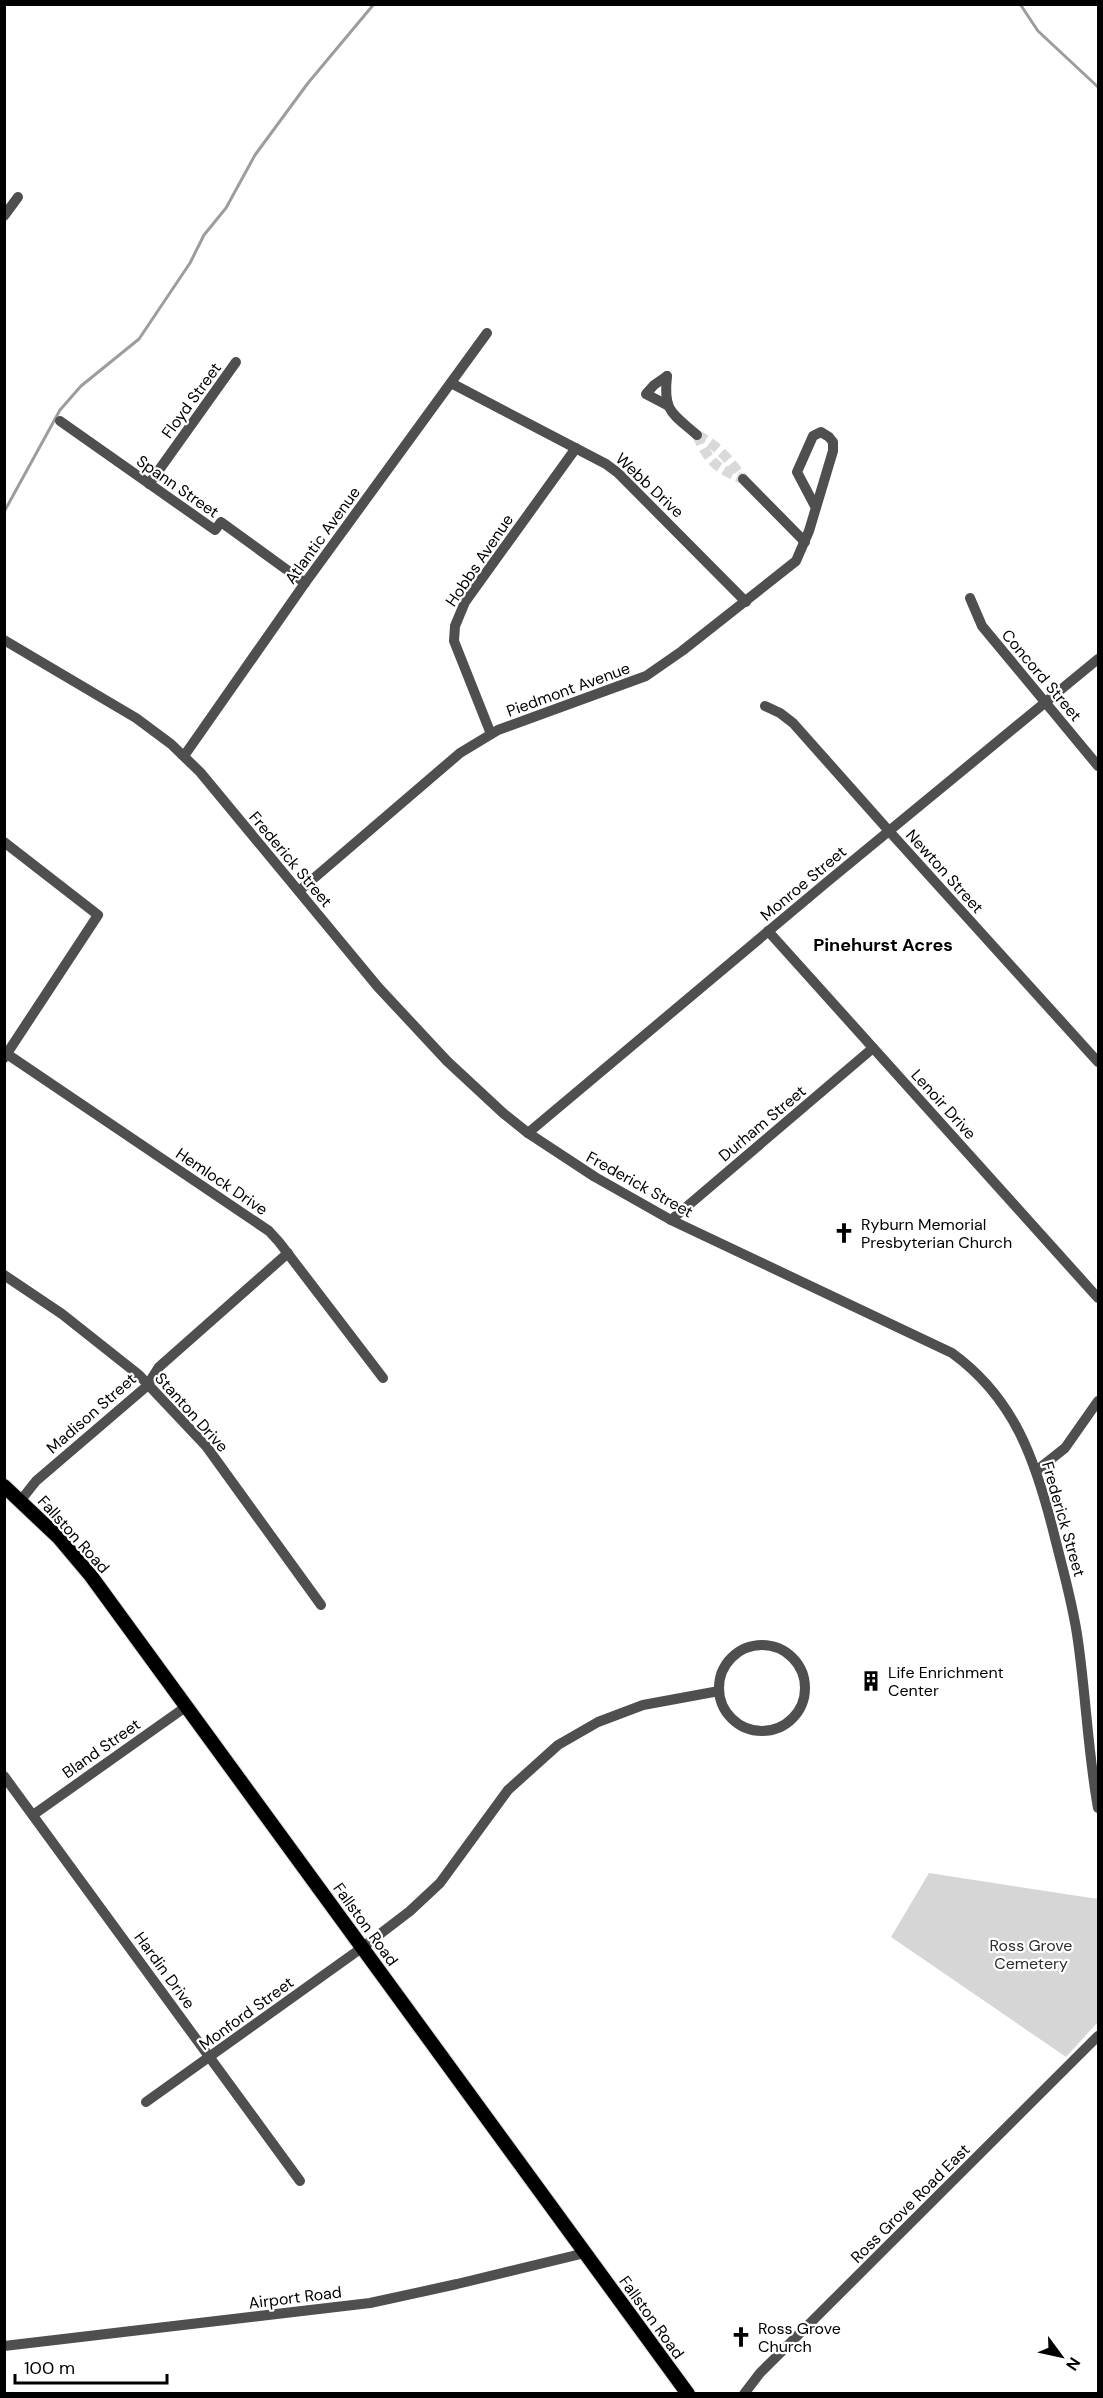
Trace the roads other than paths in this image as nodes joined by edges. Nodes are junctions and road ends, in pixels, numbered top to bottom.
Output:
1 (18, 197) dead end
2 (4, 216) edge
3 (487, 333) dead end
4 (236, 362) dead end
5 (451, 383) junction
6 (667, 405) dead end
7 (60, 421) dead end
8 (697, 435) tunnel mouth
9 (576, 448) junction
10 (743, 479) dead end
11 (149, 484) junction
12 (816, 508) junction
13 (805, 542) junction
14 (305, 583) junction
15 (970, 598) dead end
16 (746, 602) junction
17 (4, 640) edge
18 (1098, 659) edge
19 (1045, 704) junction
20 (765, 706) dead end
21 (491, 734) junction
22 (184, 756) junction
23 (1098, 766) edge
24 (889, 831) junction
25 (4, 842) edge
26 (299, 891) junction
27 (768, 932) junction
28 (873, 1048) junction
29 (5, 1055) edge
30 (1098, 1062) edge
31 (528, 1133) junction
32 (671, 1220) junction
33 (288, 1253) junction
34 (4, 1275) edge
35 (1098, 1298) edge
36 (383, 1378) dead end
37 (147, 1386) junction
38 (1098, 1401) edge
39 (1036, 1471) junction
40 (4, 1486) edge
41 (21, 1500) junction
42 (321, 1605) dead end
43 (718, 1691) junction
44 (187, 1706) junction
45 (4, 1776) edge
46 (1098, 1808) edge
47 (33, 1815) junction
48 (363, 1947) junction
49 (1098, 2036) edge
50 (210, 2057) junction
51 (146, 2102) dead end
52 (300, 2181) dead end
53 (585, 2253) junction
54 (4, 2346) edge
55 (688, 2394) edge
56 (744, 2394) edge

1 - 2 street
3 - 5 street, Atlantic Avenue
4 - 11 street, Floyd Street
5 - 9 street, Webb Drive
5 - 14 street, Atlantic Avenue
6 - 8 street
7 - 11 street, Spann Street
9 - 16 street, Webb Drive
9 - 21 street, Hobbs Avenue
10 - 13 street
11 - 14 street, Spann Street
12 - 12 street, Piedmont Avenue
12 - 13 street, Piedmont Avenue
13 - 16 street, Piedmont Avenue
14 - 22 street, Atlantic Avenue
15 - 19 street, Concord Street
16 - 21 street, Piedmont Avenue
17 - 22 street, Frederick Street
18 - 19 street, Monroe Street
19 - 23 street, Concord Street
19 - 24 street, Monroe Street
20 - 24 street, Newton Street
21 - 26 street, Piedmont Avenue
22 - 26 street, Frederick Street
24 - 27 street, Monroe Street
24 - 30 street, Newton Street
25 - 29 street
26 - 31 street, Frederick Street
27 - 28 street, Lenoir Drive
27 - 31 street, Monroe Street
28 - 32 street, Durham Street
28 - 35 street, Lenoir Drive
29 - 33 street, Hemlock Drive
31 - 32 street, Frederick Street
32 - 39 street, Frederick Street
33 - 36 street, Hemlock Drive
33 - 37 street, Madison Street
34 - 37 street, Stanton Drive
37 - 41 street, Madison Street
37 - 42 street, Stanton Drive
38 - 39 street
39 - 46 street, Frederick Street
40 - 41 main road, Fallston Road
41 - 44 main road, Fallston Road
43 - 43 street
43 - 48 street, Monford Street
44 - 47 street, Bland Street
44 - 48 main road, Fallston Road
45 - 47 street, Hardin Drive
47 - 50 street, Hardin Drive
48 - 50 street, Monford Street
48 - 53 main road, Fallston Road
49 - 56 street, Ross Grove Road East
50 - 51 street, Monford Street
50 - 52 street, Hardin Drive
53 - 54 street, Airport Road
53 - 55 main road, Fallston Road

